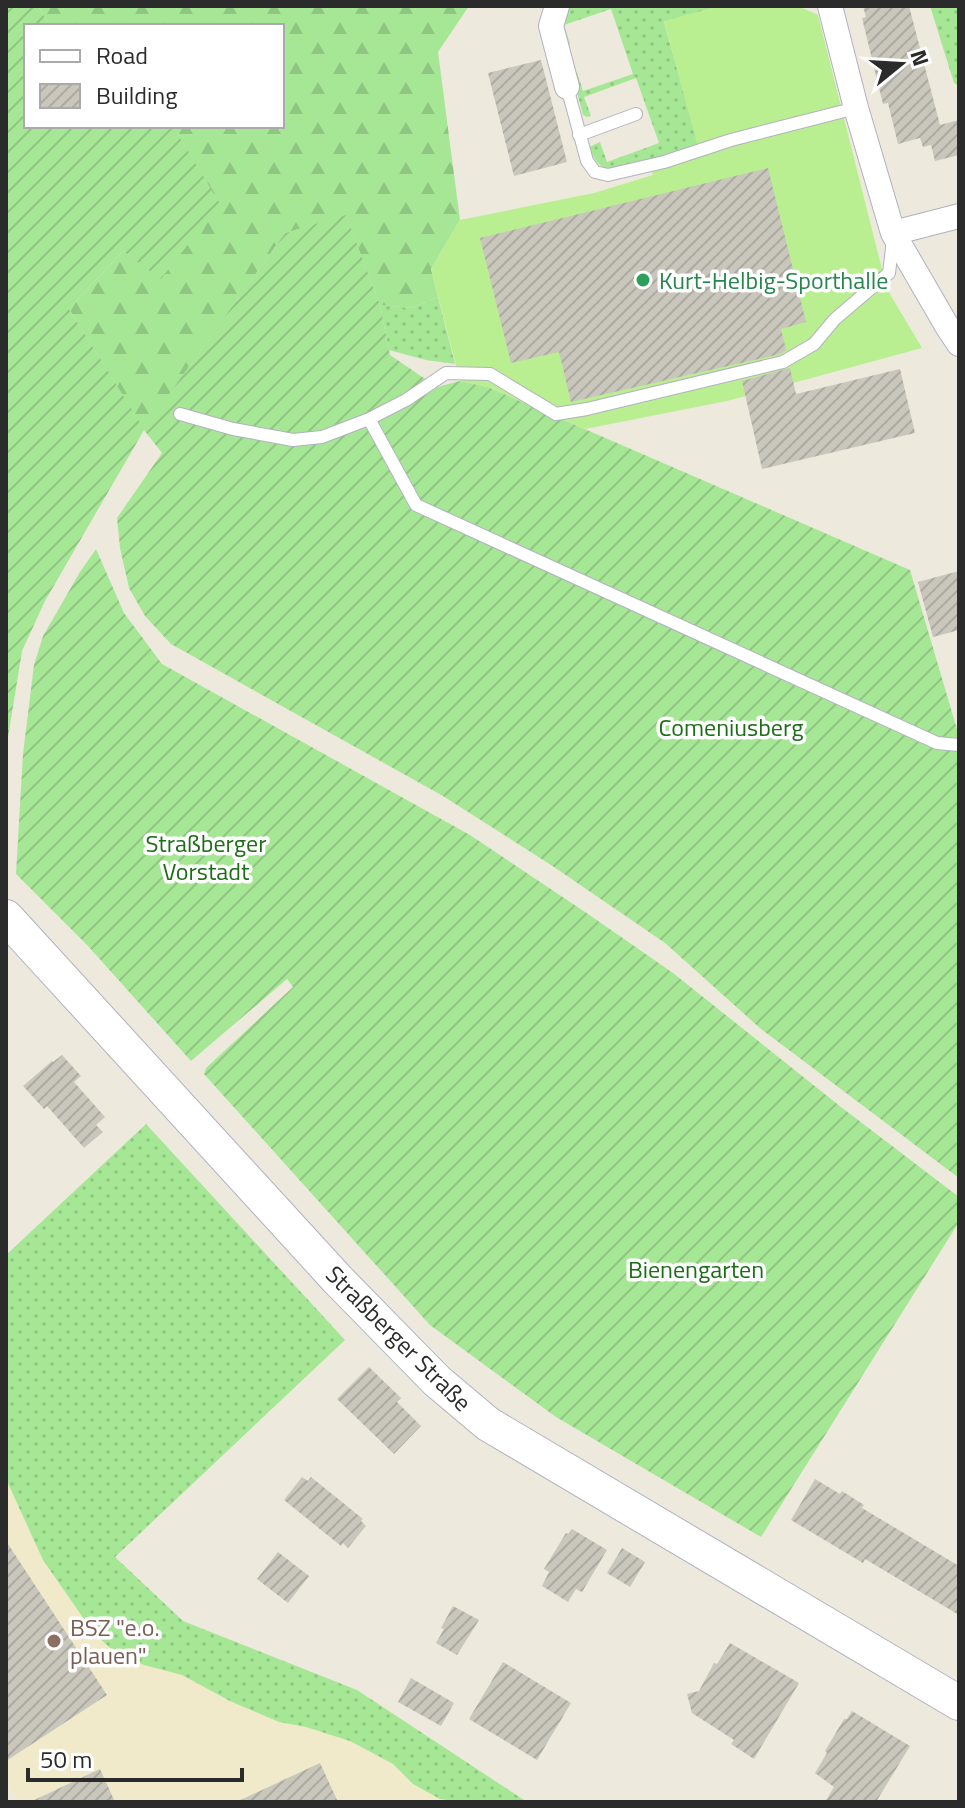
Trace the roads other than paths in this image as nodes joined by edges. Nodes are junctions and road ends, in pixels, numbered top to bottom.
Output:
1 (557, 6) edge
2 (830, 6) edge
3 (567, 87) joint
4 (856, 108) junction
5 (636, 114) dead end
6 (579, 135) junction
7 (959, 216) edge
8 (893, 233) junction
9 (959, 344) edge
10 (180, 414) dead end
11 (369, 419) junction
12 (959, 745) edge
13 (6, 917) edge
14 (959, 1703) edge

1 - 3 street
2 - 4 street
3 - 6 lane
4 - 6 lane
4 - 8 street
5 - 6 lane
7 - 8 street
8 - 9 street
8 - 11 lane
10 - 11 lane
11 - 12 lane
13 - 14 main road, Straßberger Straße

